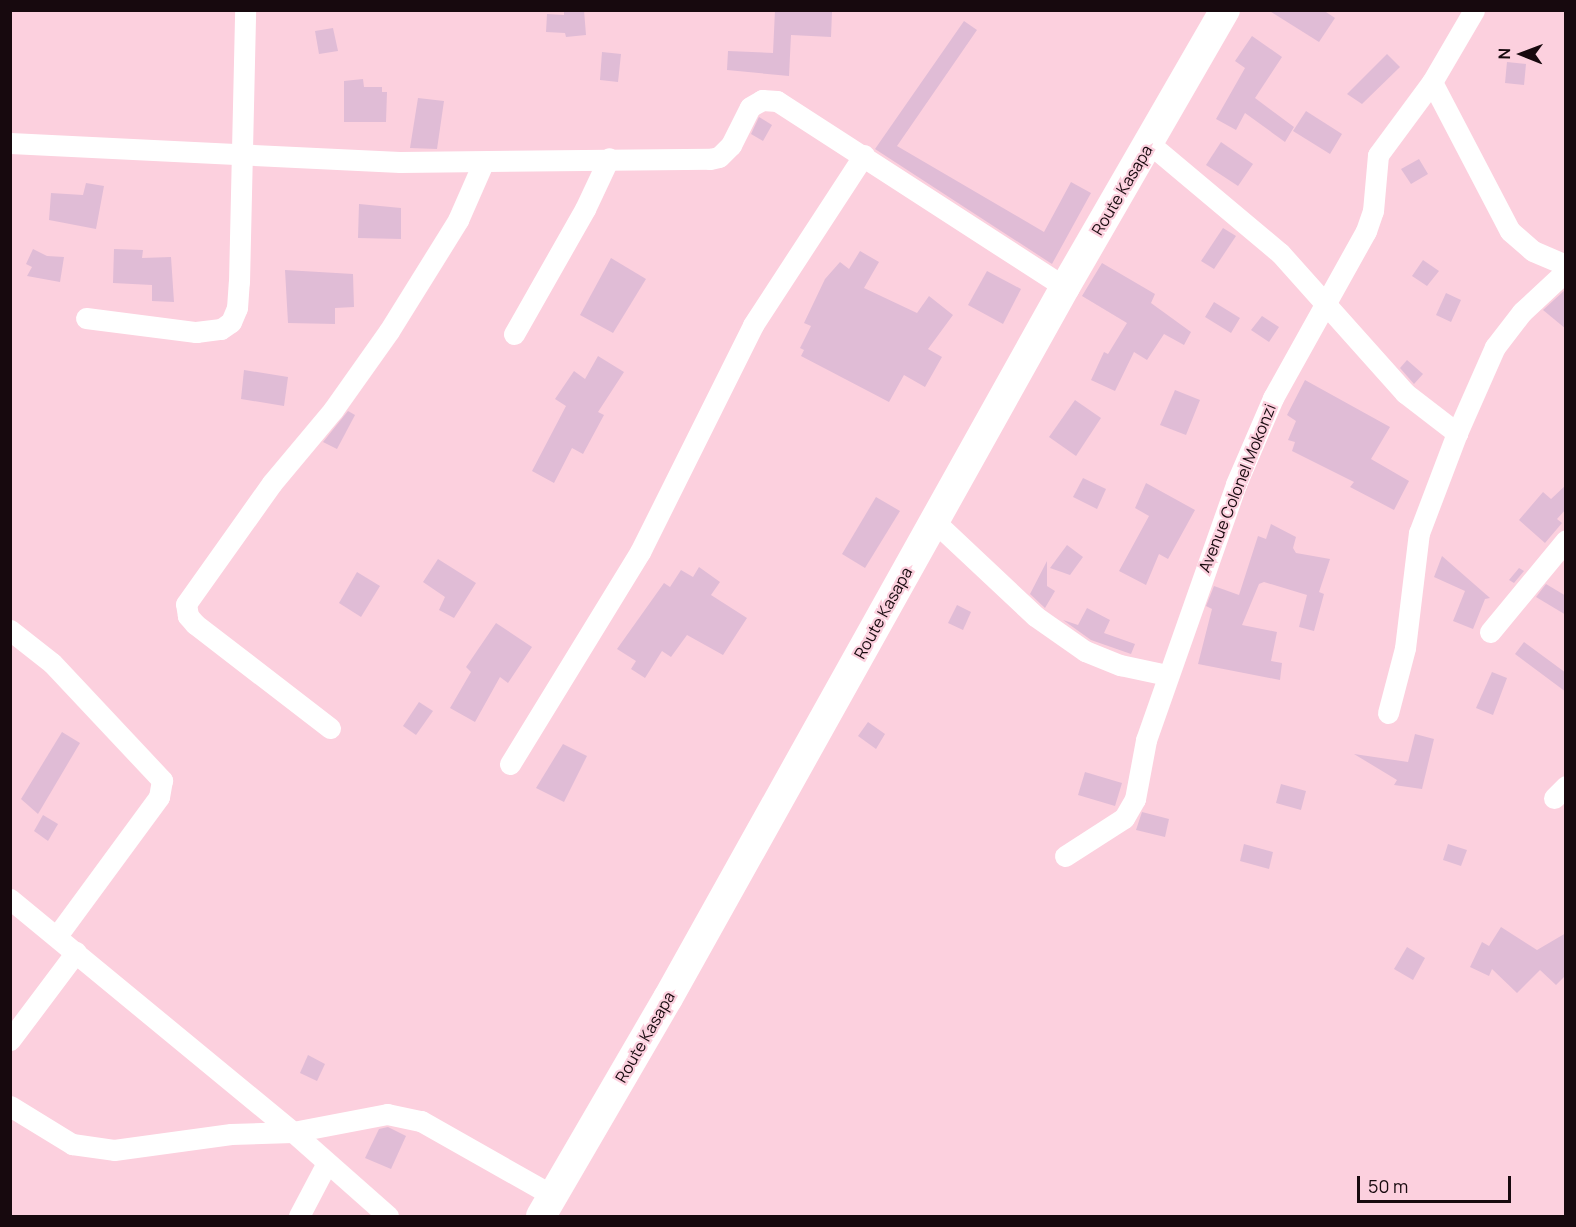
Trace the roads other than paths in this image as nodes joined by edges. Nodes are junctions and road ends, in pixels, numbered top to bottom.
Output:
1 (245, 10) edge
2 (1225, 10) edge
3 (1474, 10) edge
4 (1432, 82) junction
5 (10, 143) edge
6 (1150, 144) junction
7 (241, 152) junction
8 (864, 155) junction
9 (609, 158) junction
10 (483, 163) junction
11 (1566, 265) edge
12 (1566, 271) edge
13 (1065, 287) junction
14 (1324, 303) junction
15 (86, 318) dead end
16 (514, 334) dead end
17 (1457, 433) junction
18 (934, 521) junction
19 (1566, 540) edge
20 (10, 630) edge
21 (1490, 632) dead end
22 (1167, 675) junction
23 (1388, 713) dead end
24 (330, 728) dead end
25 (510, 764) dead end
26 (1065, 856) dead end
27 (10, 899) edge
28 (57, 936) junction
29 (76, 952) junction
30 (10, 1040) edge
31 (10, 1106) edge
32 (293, 1132) junction
33 (327, 1163) junction
34 (546, 1206) edge
35 (299, 1216) edge
36 (388, 1216) edge

1 - 7 street
2 - 6 main road, Route Kasapa
3 - 4 street, Avenue Colonel Mokonzi
4 - 11 street
4 - 14 street, Avenue Colonel Mokonzi
5 - 7 street
6 - 13 main road, Route Kasapa
6 - 14 street
7 - 10 street
7 - 15 street
8 - 9 street
8 - 13 street
8 - 25 street
9 - 10 street
9 - 16 street
10 - 24 street
12 - 17 street
13 - 18 main road, Route Kasapa
14 - 17 street
14 - 22 street, Avenue Colonel Mokonzi
17 - 23 street
18 - 22 street
18 - 34 main road, Route Kasapa
19 - 21 street
20 - 28 street
22 - 26 street, Avenue Colonel Mokonzi
27 - 28 street
28 - 29 street
29 - 30 street
29 - 32 street
31 - 32 street
32 - 33 street
32 - 34 street
33 - 35 street
33 - 36 street

